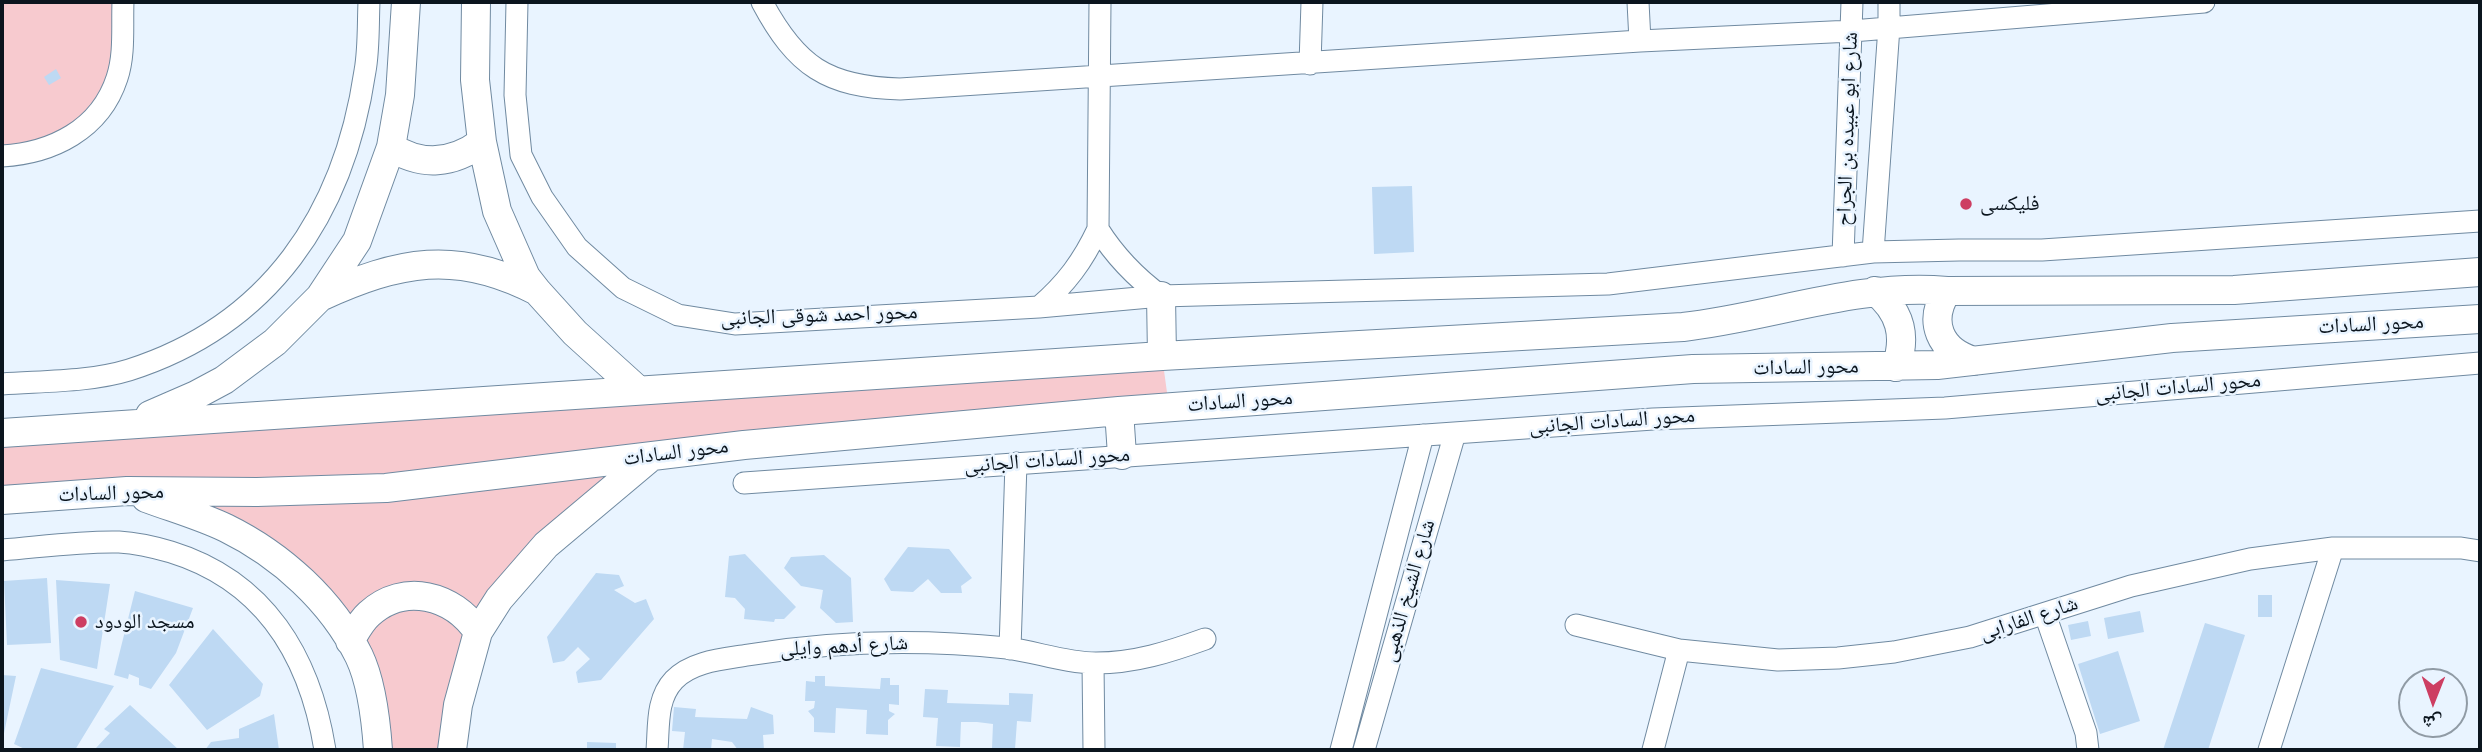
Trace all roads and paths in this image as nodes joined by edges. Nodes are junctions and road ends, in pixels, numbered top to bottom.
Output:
1 (123, 2) edge
2 (369, 2) edge
3 (405, 2) edge
4 (476, 2) edge
5 (517, 2) edge
6 (762, 2) edge
7 (1100, 2) edge
8 (1312, 2) edge
9 (1638, 2) edge
10 (1852, 2) edge
11 (1889, 2) edge
12 (2204, 2) edge
13 (2123, 5) edge
14 (1889, 27) junction
15 (1852, 31) junction
16 (1640, 41) junction
17 (1310, 64) junction
18 (1099, 76) junction
19 (482, 142) junction
20 (391, 147) junction
21 (2, 156) edge
22 (2480, 221) edge
23 (1098, 229) junction
24 (1873, 252) junction
25 (1843, 256) junction
26 (2480, 272) edge
27 (537, 291) junction
28 (1875, 291) junction
29 (1947, 291) junction
30 (320, 296) junction
31 (1161, 296) junction
32 (1039, 307) junction
33 (2480, 319) edge
34 (1162, 356) junction
35 (1974, 360) junction
36 (2480, 363) edge
37 (1896, 367) junction
38 (2, 384) edge
39 (638, 390) junction
40 (1119, 411) junction
41 (125, 424) junction
42 (2, 433) edge
43 (1455, 433) junction
44 (1423, 435) junction
45 (1122, 455) junction
46 (652, 456) junction
47 (1016, 463) junction
48 (744, 483) dead end
49 (127, 491) junction
50 (2, 500) edge
51 (2333, 548) junction
52 (2, 550) edge
53 (2480, 551) edge
54 (2045, 614) junction
55 (1576, 625) dead end
56 (478, 632) junction
57 (1205, 639) dead end
58 (350, 641) junction
59 (1010, 649) junction
60 (1679, 650) junction
61 (1093, 663) junction
62 (325, 750) edge
63 (378, 750) edge
64 (452, 750) edge
65 (657, 750) edge
66 (1094, 750) edge
67 (1341, 750) edge
68 (1364, 750) edge
69 (1653, 750) edge
70 (2088, 750) edge
71 (2269, 750) edge

1 - 21 street
2 - 38 street
3 - 20 main road
4 - 19 main road
5 - 32 street, محور احمد شوقى الجانبى
6 - 18 street
7 - 18 street
8 - 17 street
9 - 16 street
10 - 15 street, شارع ابو عبيده بن الجراح
11 - 14 street, شارع ابو عبيده بن الجراح
12 - 13 street
13 - 14 street
14 - 15 street
14 - 24 street, شارع ابو عبيده بن الجراح
15 - 16 street
15 - 25 street, شارع ابو عبيده بن الجراح
16 - 17 street
17 - 18 street
18 - 23 street
19 - 20 main road
19 - 27 main road
20 - 30 main road
22 - 24 street
23 - 31 street
23 - 32 street
24 - 25 street
25 - 31 street
26 - 29 main road
27 - 30 main road
27 - 39 main road
28 - 29 main road
28 - 34 main road
28 - 37 main road
29 - 35 main road
30 - 41 main road
31 - 32 street
31 - 34 main road
33 - 35 main road, محور السادات
34 - 39 main road
35 - 37 main road, محور السادات
36 - 43 street, محور السادات الجانبى
37 - 40 main road, محور السادات
39 - 41 main road
40 - 45 main road
40 - 46 main road, محور السادات
41 - 42 main road
43 - 44 street, محور السادات الجانبى
43 - 68 street, شارع الشيخ الذهبى
44 - 45 street, محور السادات الجانبى
44 - 67 street, شارع الشيخ الذهبى
45 - 47 street, محور السادات الجانبى
46 - 49 main road, محور السادات
46 - 56 main road
47 - 48 street, محور السادات الجانبى
47 - 59 street
49 - 50 main road, محور السادات
49 - 58 main road
51 - 53 street, شارع الفارابى
51 - 54 street, شارع الفارابى
51 - 71 street
52 - 62 street
54 - 60 street, شارع الفارابى
54 - 70 street
55 - 60 street, شارع الفارابى
56 - 58 main road
56 - 64 main road
57 - 61 street, شارع أدهم وايلى
58 - 63 main road
59 - 61 street, شارع أدهم وايلى
59 - 65 street, شارع أدهم وايلى
60 - 69 street
61 - 66 street

